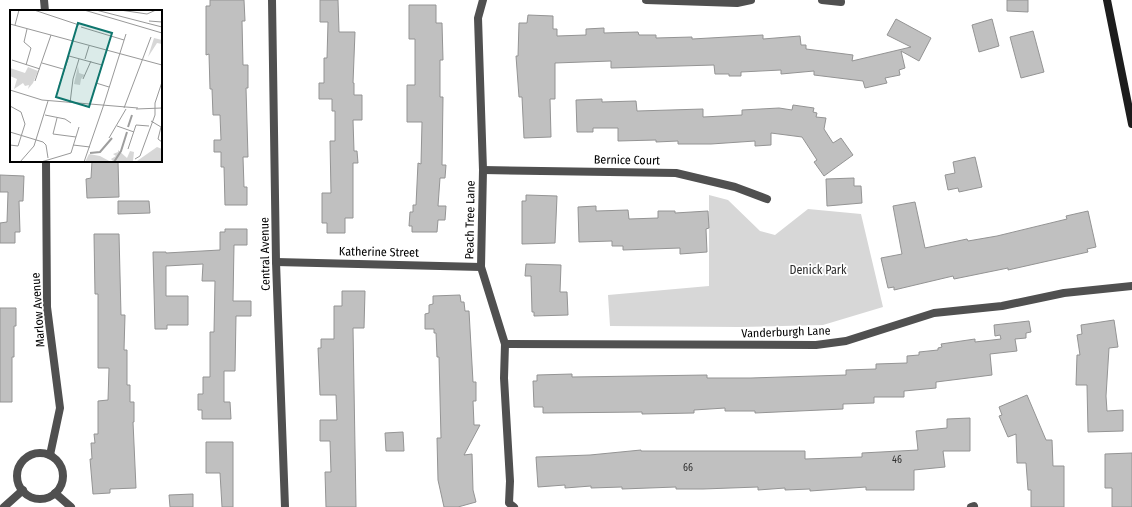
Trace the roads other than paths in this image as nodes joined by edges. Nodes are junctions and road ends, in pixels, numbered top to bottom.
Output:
1 (272, 0) edge
2 (483, 0) edge
3 (646, 0) edge
4 (751, 0) edge
5 (822, 0) edge
6 (1107, 0) edge
7 (841, 2) dead end
8 (1132, 124) edge
9 (46, 162) edge
10 (483, 170) junction
11 (767, 199) dead end
12 (276, 262) junction
13 (481, 267) junction
14 (1132, 286) edge
15 (505, 344) junction
16 (50, 455) junction
17 (23, 490) junction
18 (55, 493) junction
19 (4, 507) edge
20 (71, 507) edge
21 (285, 507) edge
22 (514, 507) edge

1 - 12 street, Central Avenue
2 - 10 street, Peach Tree Lane
3 - 4 street
5 - 7 street
6 - 8 main road
9 - 16 street, Marlow Avenue
10 - 11 street, Bernice Court
10 - 13 street, Peach Tree Lane
12 - 13 street, Katherine Street
12 - 21 street, Central Avenue
13 - 15 street, Peach Tree Lane
14 - 15 street, Vanderburgh Lane
15 - 22 street, Peach Tree Lane
16 - 17 street
16 - 18 street
17 - 18 street
17 - 19 street
18 - 20 street

